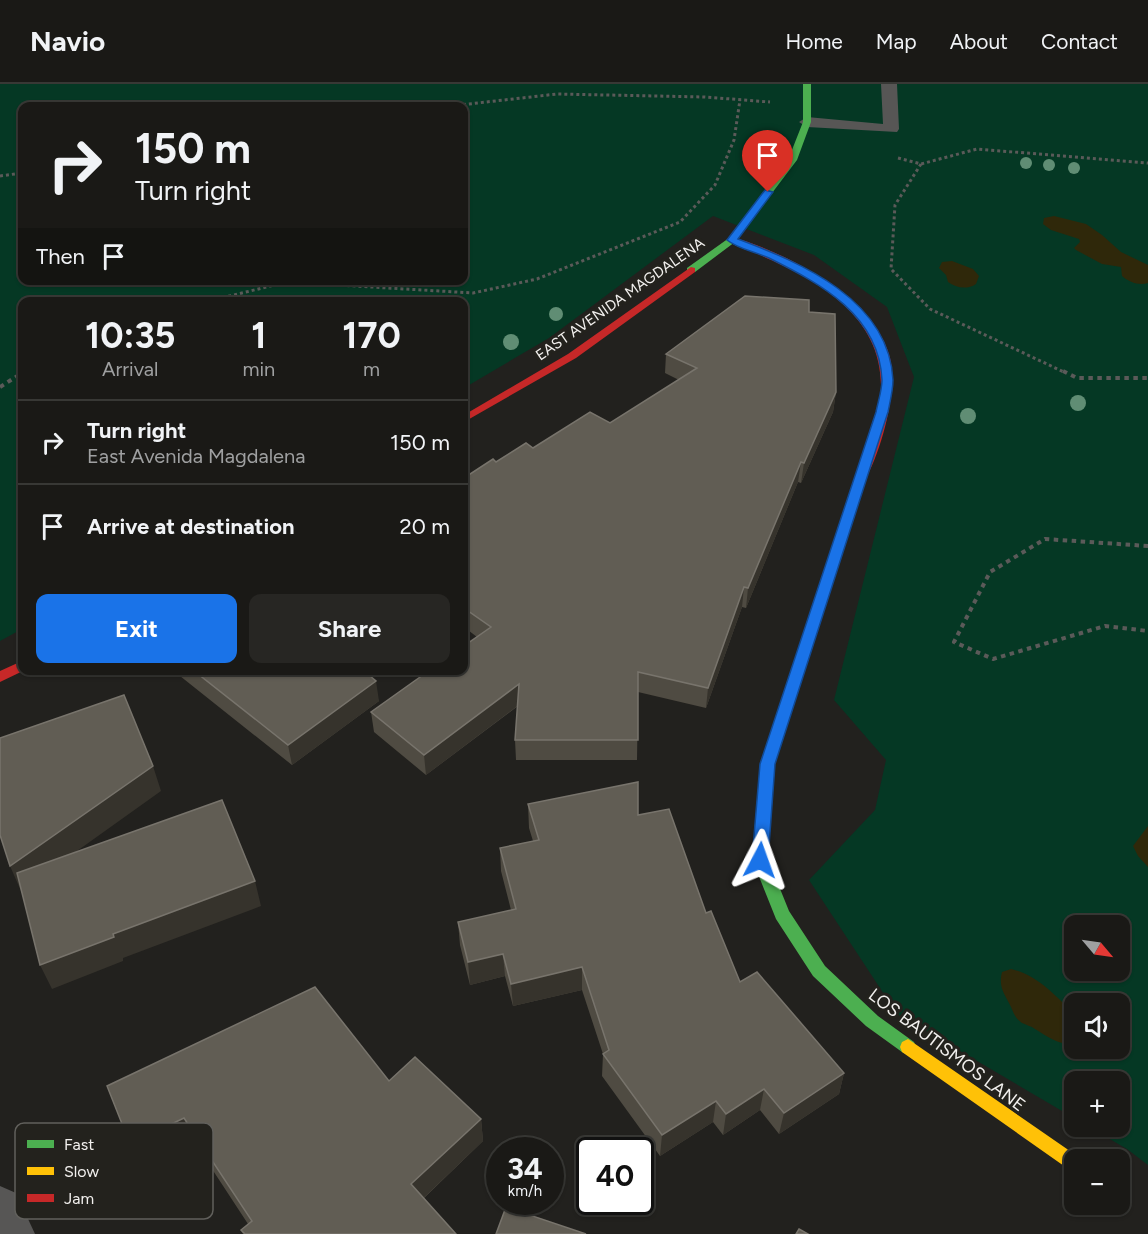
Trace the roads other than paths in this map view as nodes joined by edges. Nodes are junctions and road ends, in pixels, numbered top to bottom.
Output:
1 (807, 84) edge
2 (889, 84) edge
3 (807, 122) junction
4 (732, 240) junction
5 (468, 416) edge
6 (18, 668) edge
7 (0, 677) edge
8 (1064, 1157) edge
9 (0, 1208) edge
10 (12, 1234) edge

1 - 3 street, EAST AVENIDA MAGDALENA
2 - 3 lane
3 - 4 street, EAST AVENIDA MAGDALENA
4 - 5 street, EAST AVENIDA MAGDALENA
4 - 8 street, LOS BAUTISMOS LANE
6 - 7 street
9 - 10 street

